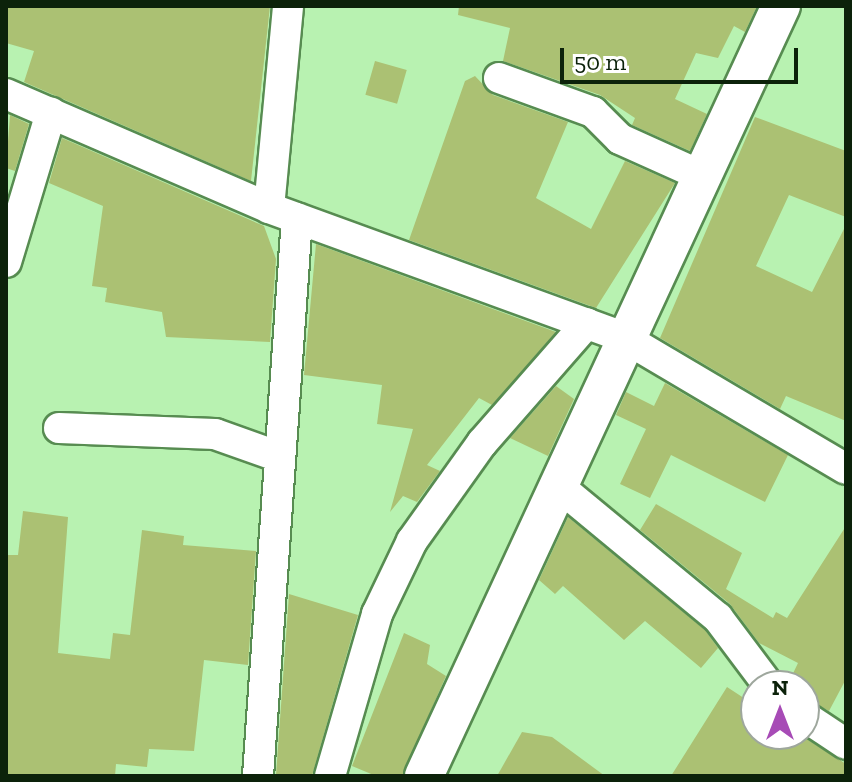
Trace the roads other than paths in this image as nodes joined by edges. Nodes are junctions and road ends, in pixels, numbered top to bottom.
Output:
1 (288, 6) edge
2 (781, 6) edge
3 (499, 78) dead end
4 (6, 94) edge
5 (51, 113) junction
6 (700, 175) junction
7 (269, 208) junction
8 (297, 218) junction
9 (6, 261) edge
10 (587, 323) junction
11 (623, 337) junction
12 (59, 428) dead end
13 (280, 457) junction
14 (846, 469) edge
15 (556, 484) junction
16 (757, 670) edge
17 (820, 727) edge
18 (846, 744) edge
19 (258, 776) edge
20 (330, 776) edge
21 (424, 776) edge

1 - 7 street
2 - 6 street
3 - 6 street
4 - 5 street
5 - 7 street
5 - 9 street
6 - 11 street
7 - 8 street
8 - 10 street
8 - 13 street
10 - 11 street
10 - 20 street
11 - 14 street
11 - 15 street
12 - 13 street
13 - 19 street
15 - 16 street
15 - 21 street
17 - 18 street

